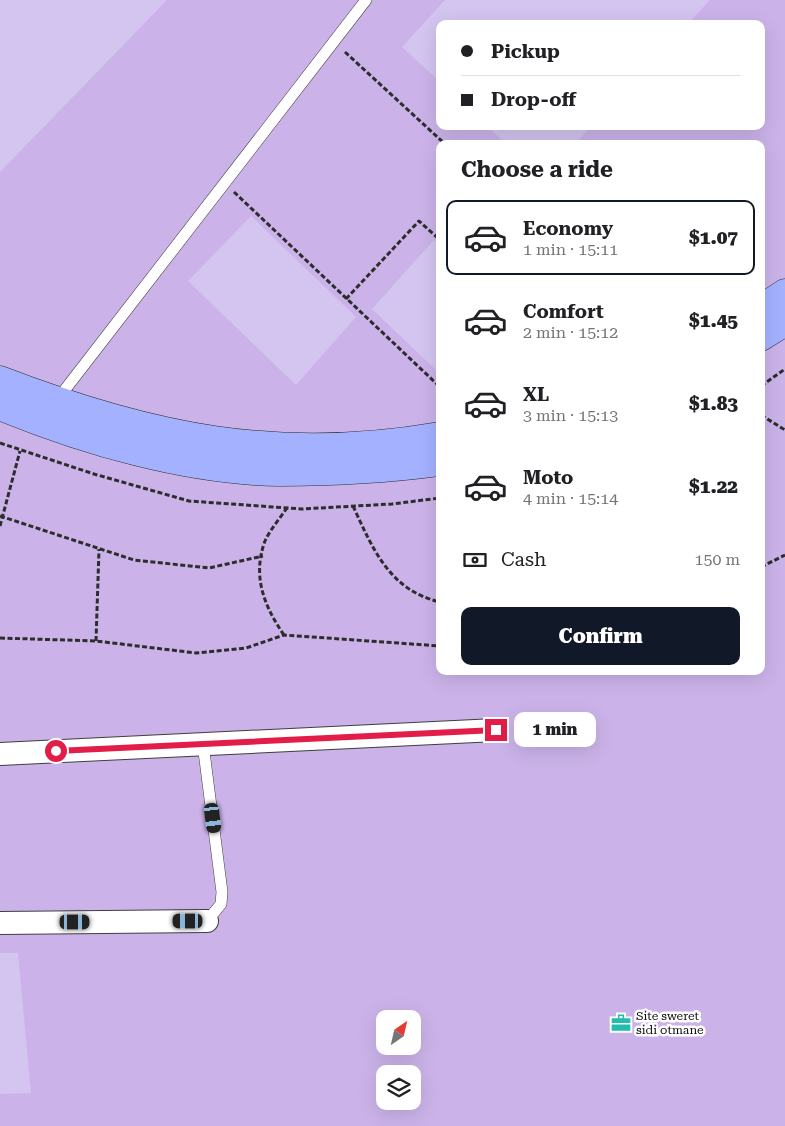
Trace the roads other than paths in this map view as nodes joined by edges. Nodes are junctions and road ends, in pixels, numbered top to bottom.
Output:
1 (366, 0) edge
2 (785, 293) edge
3 (765, 306) edge
4 (785, 322) edge
5 (765, 334) edge
6 (0, 380) edge
7 (56, 402) junction
8 (0, 406) edge
9 (436, 436) edge
10 (436, 462) edge
11 (496, 730) dead end
12 (203, 744) junction
13 (0, 754) edge
14 (207, 921) joint
15 (0, 923) edge

1 - 7 lane
2 - 3 street
4 - 5 street
6 - 7 street
7 - 9 street
8 - 10 street
11 - 12 street
12 - 13 street
12 - 14 lane
14 - 15 street

